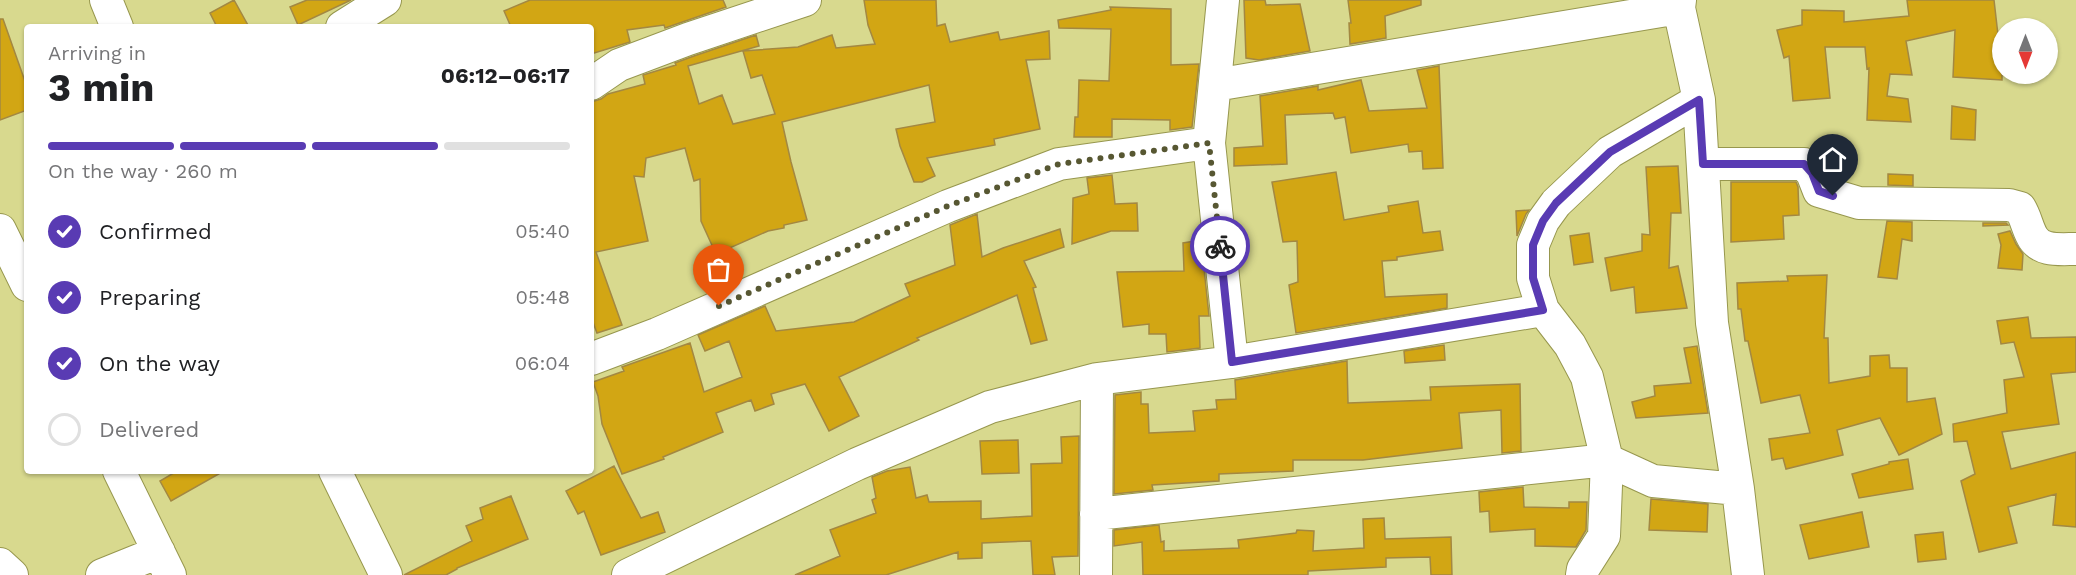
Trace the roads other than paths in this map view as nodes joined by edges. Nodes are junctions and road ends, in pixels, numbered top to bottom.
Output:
1 (106, 0) edge
2 (385, 0) edge
3 (806, 0) edge
4 (1223, 0) edge
5 (1678, 3) edge
6 (116, 24) edge
7 (347, 24) edge
8 (594, 82) edge
9 (1215, 85) junction
10 (1699, 100) junction
11 (1209, 143) junction
12 (1703, 164) junction
13 (0, 230) edge
14 (2076, 249) edge
15 (24, 279) edge
16 (1543, 310) junction
17 (594, 358) edge
18 (1232, 362) junction
19 (1097, 379) junction
20 (1607, 460) junction
21 (120, 474) edge
22 (336, 474) edge
23 (1738, 489) junction
24 (1096, 514) junction
25 (164, 563) edge
26 (0, 564) edge
27 (12, 575) edge
28 (102, 575) edge
29 (386, 575) edge
30 (628, 575) edge
31 (1096, 575) edge
32 (1582, 575) edge
33 (1748, 575) edge

1 - 6 street
2 - 7 street
3 - 8 street
4 - 9 street
5 - 9 street
5 - 10 street
9 - 11 street
10 - 12 street
10 - 16 street
11 - 17 street
11 - 18 street
12 - 14 street
12 - 23 street
13 - 15 street
16 - 18 street
16 - 20 street
18 - 19 street
19 - 24 street
19 - 30 street
20 - 23 street
20 - 24 street
20 - 32 street
21 - 25 street
22 - 29 street
23 - 33 street
24 - 31 street
25 - 28 street
26 - 27 street

